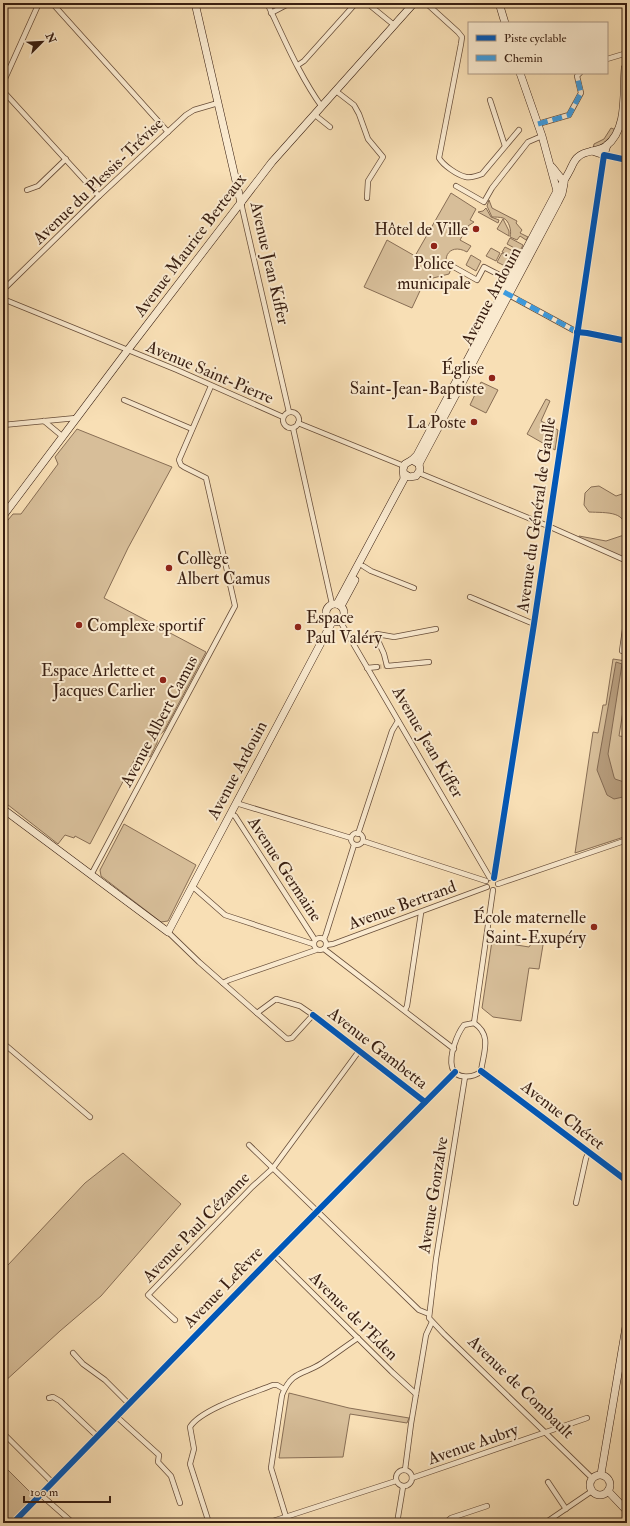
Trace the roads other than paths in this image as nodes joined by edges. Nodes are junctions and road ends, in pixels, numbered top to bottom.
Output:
1 (39, 3) edge
2 (52, 3) edge
3 (195, 3) edge
4 (267, 3) edge
5 (290, 3) edge
6 (356, 3) edge
7 (368, 3) edge
8 (414, 3) edge
9 (426, 3) edge
10 (499, 3) edge
11 (272, 12) junction
12 (505, 22) edge
13 (394, 25) junction
14 (627, 53) edge
15 (608, 59) edge
16 (298, 65) junction
17 (626, 67) edge
18 (520, 74) edge
19 (578, 75) edge
20 (3, 83) edge
21 (3, 91) edge
22 (336, 91) junction
23 (490, 100) dead end
24 (218, 103) junction
25 (322, 107) junction
26 (315, 115) junction
27 (538, 124) junction
28 (330, 128) dead end
29 (519, 130) dead end
30 (168, 132) junction
31 (542, 136) junction
32 (607, 145) junction
33 (505, 146) junction
34 (592, 151) junction
35 (604, 155) junction
36 (66, 159) junction
37 (627, 160) edge
38 (551, 165) junction
39 (564, 182) junction
40 (456, 186) dead end
41 (27, 190) dead end
42 (557, 191) junction
43 (100, 196) junction
44 (368, 198) dead end
45 (241, 203) junction
46 (452, 266) dead end
47 (512, 282) junction
48 (3, 290) edge
49 (506, 293) junction
50 (3, 299) edge
51 (577, 332) junction
52 (627, 340) edge
53 (127, 351) junction
54 (211, 386) junction
55 (124, 400) dead end
56 (289, 412) junction
57 (283, 417) junction
58 (76, 418) junction
59 (44, 421) junction
60 (298, 423) junction
61 (3, 425) edge
62 (293, 428) junction
63 (192, 429) junction
64 (62, 436) junction
65 (416, 462) junction
66 (404, 470) junction
67 (419, 472) junction
68 (412, 478) junction
69 (3, 516) edge
70 (548, 526) junction
71 (627, 561) edge
72 (363, 566) junction
73 (414, 588) dead end
74 (470, 597) dead end
75 (337, 605) junction
76 (627, 615) edge
77 (336, 622) junction
78 (534, 624) junction
79 (436, 629) dead end
80 (622, 651) dead end
81 (429, 662) dead end
82 (377, 667) tunnel mouth
83 (367, 668) junction
84 (398, 720) junction
85 (236, 803) junction
86 (3, 809) edge
87 (231, 814) junction
88 (358, 834) junction
89 (351, 838) junction
90 (627, 840) edge
91 (362, 841) junction
92 (354, 845) junction
93 (91, 875) junction
94 (490, 879) junction
95 (498, 884) junction
96 (192, 886) junction
97 (487, 887) junction
98 (493, 890) junction
99 (421, 913) junction
100 (168, 932) junction
101 (324, 939) junction
102 (314, 942) junction
103 (325, 947) junction
104 (316, 950) junction
105 (223, 983) junction
106 (404, 1010) junction
107 (257, 1013) junction
108 (313, 1015) junction
109 (474, 1023) junction
110 (3, 1043) edge
111 (454, 1049) junction
112 (359, 1051) junction
113 (482, 1070) junction
114 (455, 1072) junction
115 (465, 1077) junction
116 (425, 1102) junction
117 (90, 1117) dead end
118 (249, 1145) dead end
119 (589, 1152) junction
120 (273, 1168) junction
121 (627, 1182) edge
122 (576, 1203) dead end
123 (317, 1211) junction
124 (274, 1255) junction
125 (430, 1318) junction
126 (175, 1320) dead end
127 (627, 1321) edge
128 (358, 1338) junction
129 (73, 1353) dead end
130 (284, 1389) junction
131 (416, 1394) junction
132 (49, 1398) dead end
133 (129, 1404) junction
134 (117, 1417) junction
135 (587, 1418) dead end
136 (3, 1433) edge
137 (546, 1433) junction
138 (97, 1436) junction
139 (405, 1470) junction
140 (600, 1474) junction
141 (412, 1478) junction
142 (592, 1478) junction
143 (396, 1481) junction
144 (52, 1482) junction
145 (548, 1482) dead end
146 (403, 1487) junction
147 (592, 1491) junction
148 (608, 1491) junction
149 (40, 1494) junction
150 (180, 1503) dead end
151 (487, 1506) dead end
152 (626, 1507) edge
153 (566, 1509) junction
154 (286, 1517) junction
155 (13, 1523) edge
156 (73, 1523) edge
157 (209, 1523) edge
158 (267, 1523) edge
159 (397, 1523) edge
160 (446, 1523) edge
161 (544, 1523) edge

1 - 20 street
2 - 30 street
3 - 24 street, Avenue Jean Kiffer
4 - 11 street
5 - 11 street
6 - 16 street
7 - 13 street
8 - 13 street, Avenue Maurice Berteaux
9 - 33 street
10 - 12 street
11 - 16 street
13 - 22 street, Avenue Maurice Berteaux
14 - 15 street
16 - 25 street
17 - 32 street
18 - 27 street
19 - 27 street
21 - 36 street
22 - 25 street, Avenue Maurice Berteaux
22 - 44 street
23 - 33 street
24 - 30 street, Avenue du Plessis-Trévise
24 - 45 street, Avenue Jean Kiffer
25 - 26 street, Avenue Maurice Berteaux
26 - 28 street
26 - 45 street, Avenue Maurice Berteaux
27 - 31 street
29 - 33 street
30 - 43 street, Avenue du Plessis-Trévise
31 - 38 street
31 - 40 street
32 - 34 street, Avenue Ardouin
32 - 35 street
34 - 35 street
34 - 39 street, Avenue Ardouin
35 - 37 street
35 - 51 street, Avenue du Général de Gaulle
36 - 41 street
36 - 43 street
38 - 39 street
38 - 42 street
39 - 42 street, Avenue Ardouin
39 - 47 street, Avenue Ardouin
42 - 47 street, Avenue Ardouin
43 - 48 street, Avenue du Plessis-Trévise
45 - 53 street, Avenue Maurice Berteaux
45 - 56 street, Avenue Jean Kiffer
46 - 47 street
47 - 49 street, Avenue Ardouin
49 - 51 street
49 - 65 street, Avenue Ardouin
50 - 53 street, Avenue Saint-Pierre
51 - 52 street
51 - 70 street, Avenue du Général de Gaulle
53 - 54 street, Avenue Saint-Pierre
53 - 58 street, Avenue Maurice Berteaux
54 - 57 street, Avenue Saint-Pierre
54 - 63 street, Avenue Albert Camus
55 - 63 street
56 - 57 street
56 - 60 street
57 - 62 street
58 - 59 street
58 - 64 street, Avenue Maurice Berteaux
59 - 61 street
59 - 64 street
60 - 62 street
60 - 66 street
62 - 75 street
63 - 93 street, Avenue Albert Camus
64 - 69 street, Avenue Maurice Berteaux
65 - 66 street
65 - 67 street
66 - 68 street
66 - 75 street
67 - 68 street
67 - 70 street
68 - 72 street
70 - 71 street
70 - 78 street, Avenue du Général de Gaulle
72 - 73 street
72 - 75 street
74 - 78 street
75 - 77 street
75 - 77 street
76 - 80 street
77 - 83 street, Avenue Jean Kiffer
77 - 85 street, Avenue Ardouin
78 - 94 street, Avenue du Général de Gaulle
79 - 81 street
82 - 83 street
83 - 84 street, Avenue Jean Kiffer
84 - 88 street
84 - 94 street, Avenue Jean Kiffer
85 - 87 street, Avenue Ardouin
85 - 89 street
86 - 93 street
87 - 96 street, Avenue Ardouin
87 - 102 street, Avenue Germaine
88 - 89 street
88 - 91 street
89 - 92 street
90 - 95 street
91 - 92 street
91 - 94 street
92 - 101 street
93 - 100 street
94 - 95 street
94 - 97 street
95 - 98 street
96 - 100 street, Avenue Ardouin
96 - 102 street
97 - 98 street
97 - 99 street, Avenue Bertrand
98 - 109 street
99 - 103 street, Avenue Bertrand
99 - 106 street
100 - 105 street
101 - 102 street
101 - 103 street
102 - 104 street
103 - 104 street
103 - 106 street
104 - 105 street
105 - 107 street
106 - 111 street
107 - 108 street, Avenue Gambetta
107 - 108 street
108 - 112 street, Avenue Gambetta
109 - 111 street
109 - 113 street
110 - 117 street
111 - 114 street
112 - 116 street, Avenue Gambetta
112 - 120 street
113 - 115 street
113 - 119 street, Avenue Chéret
114 - 115 street
114 - 116 street, Avenue Lefèvre
115 - 125 street, Avenue Gonzalve
116 - 123 street, Avenue Lefèvre
118 - 120 street, Avenue de Combault
119 - 121 street, Avenue Chéret
119 - 122 street
120 - 123 street, Avenue de Combault
120 - 126 street, Avenue Paul Cézanne
123 - 124 street, Avenue Lefèvre
123 - 125 street, Avenue de Combault
124 - 128 street, Avenue de l'Eden
124 - 133 street, Avenue Lefèvre
125 - 131 street, Avenue Gonzalve
125 - 137 street, Avenue de Combault
127 - 140 street
128 - 130 street
128 - 131 street, Avenue de l'Eden
129 - 133 street
130 - 154 street
130 - 157 street
131 - 139 street, Avenue Gonzalve
132 - 138 street
133 - 134 street, Avenue Lefèvre
134 - 138 street, Avenue Lefèvre
134 - 150 street
135 - 137 street, Avenue Aubry
136 - 144 street
137 - 141 street, Avenue Aubry
137 - 142 street, Avenue de Combault
138 - 144 street, Avenue Lefèvre
139 - 141 street
139 - 143 street
140 - 142 street
140 - 148 street
141 - 146 street
142 - 147 street
143 - 146 street
143 - 154 street
144 - 149 street, Avenue Lefèvre
145 - 153 street
146 - 159 street
147 - 148 street
147 - 153 street
148 - 152 street
149 - 155 street, Avenue Lefèvre
149 - 156 street
151 - 160 street
153 - 161 street
154 - 158 street

